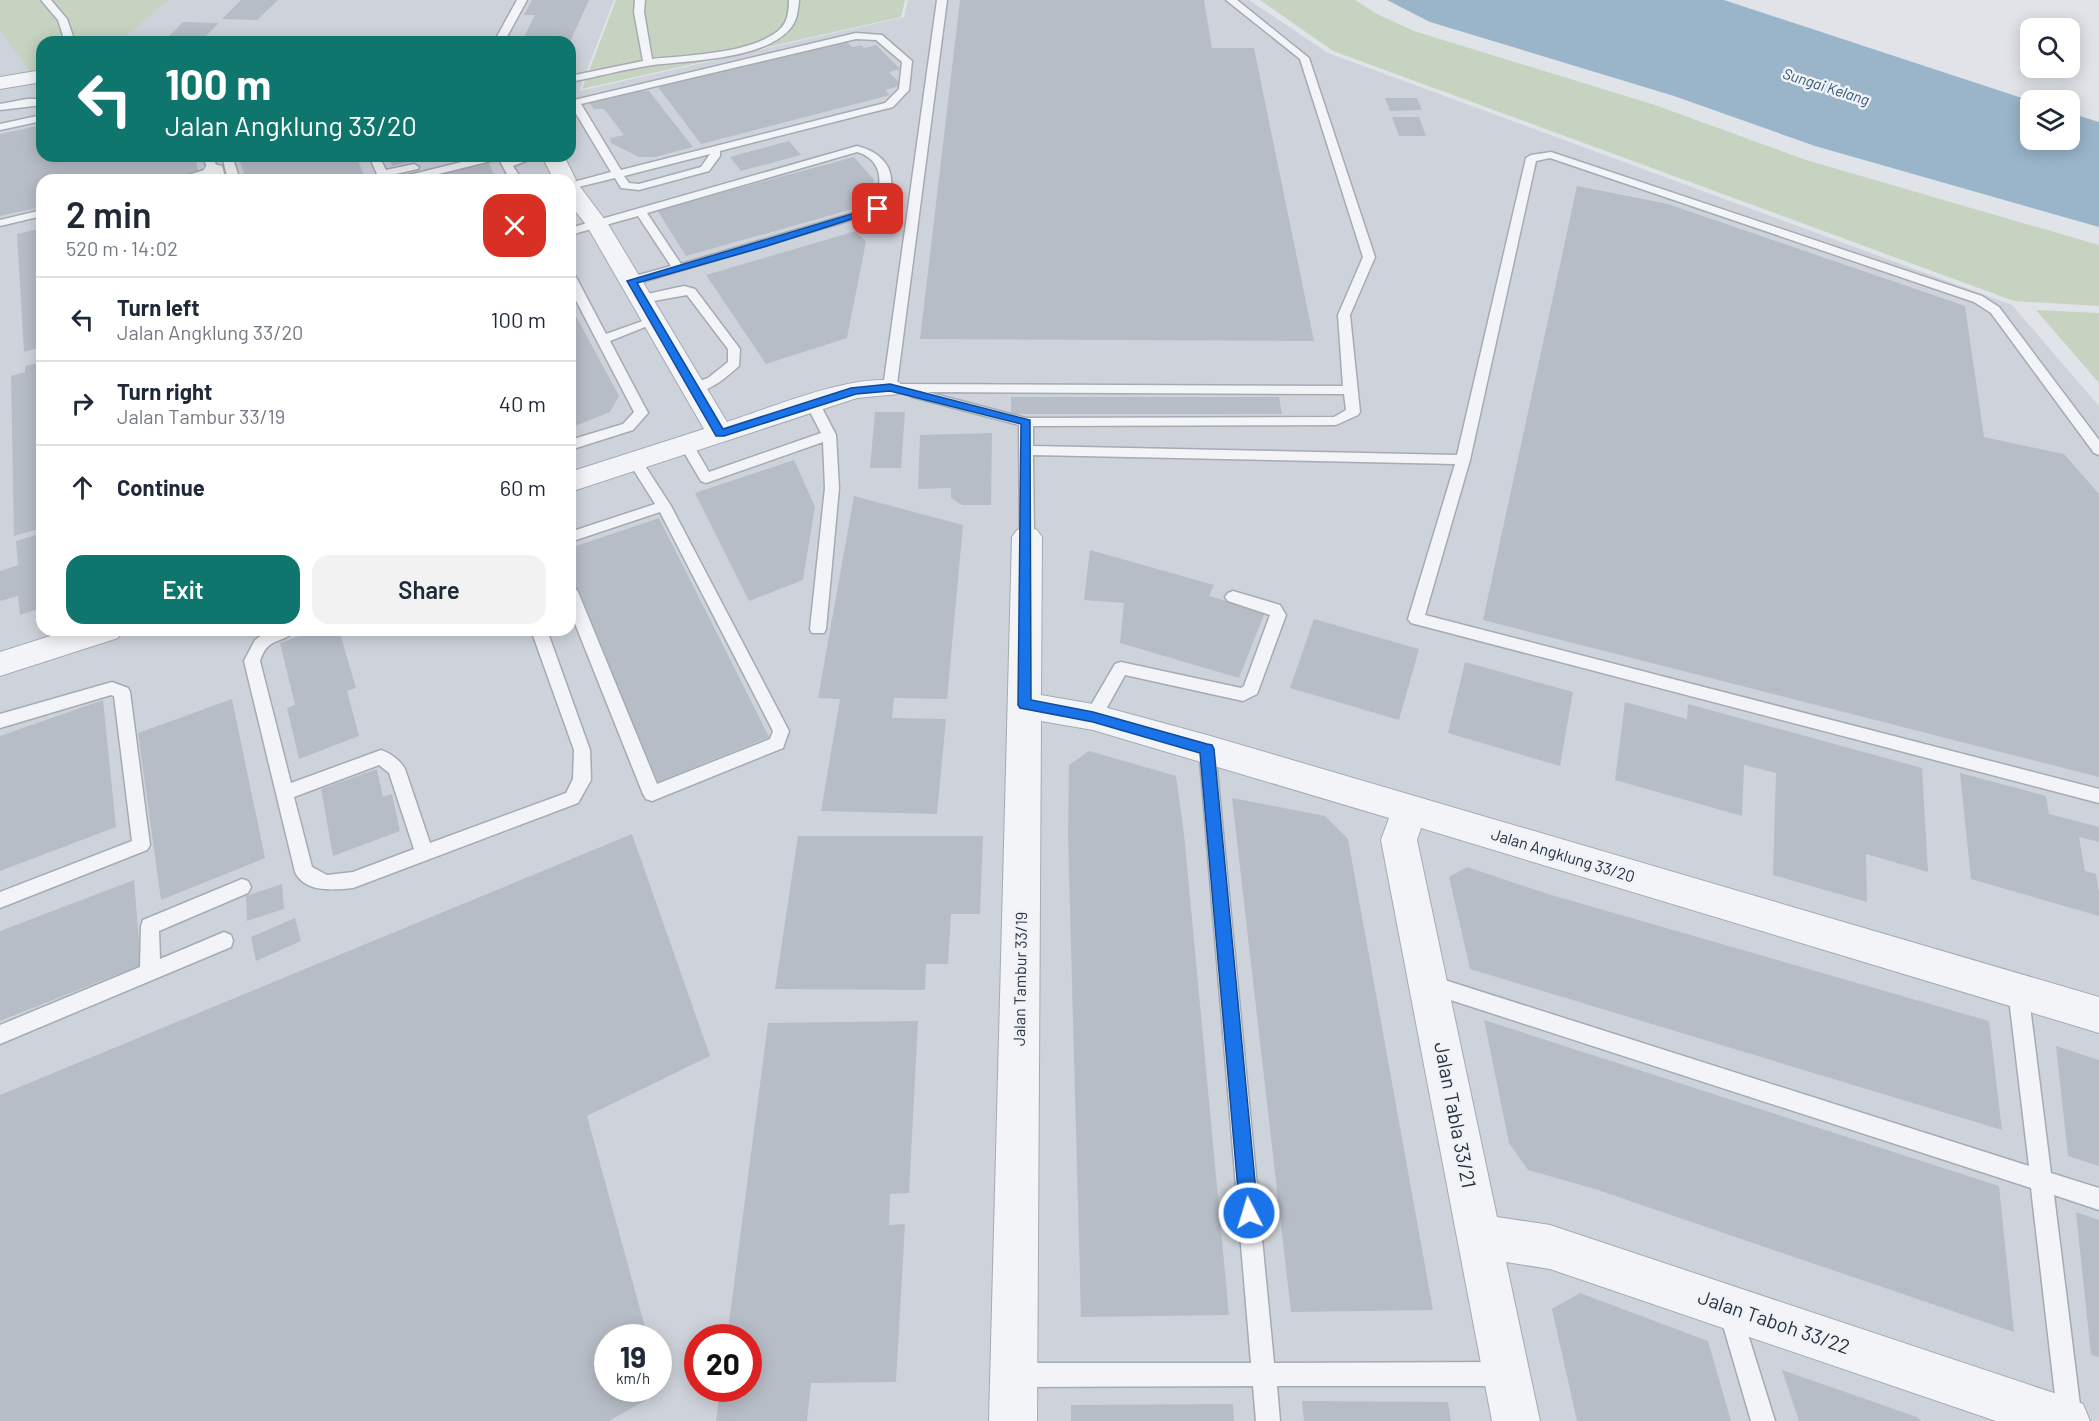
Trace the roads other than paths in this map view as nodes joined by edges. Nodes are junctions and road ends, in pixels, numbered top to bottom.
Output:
1 (46, 0) edge
2 (522, 0) edge
3 (640, 0) edge
4 (794, 0) edge
5 (942, 0) edge
6 (1231, 0) edge
7 (68, 36) edge
8 (502, 36) edge
9 (648, 63) junction
10 (36, 76) edge
11 (576, 78) edge
12 (0, 83) edge
13 (36, 102) edge
14 (576, 103) edge
15 (0, 107) edge
16 (576, 109) edge
17 (36, 119) edge
18 (0, 126) edge
19 (715, 150) junction
20 (433, 162) edge
21 (488, 162) edge
22 (219, 169) edge
23 (200, 174) edge
24 (382, 174) edge
25 (430, 174) edge
26 (617, 174) junction
27 (576, 185) edge
28 (576, 195) edge
29 (640, 212) junction
30 (36, 214) edge
31 (0, 223) edge
32 (597, 224) junction
33 (576, 230) edge
34 (678, 268) junction
35 (576, 288) edge
36 (637, 290) junction
37 (654, 321) junction
38 (603, 339) junction
39 (694, 388) junction
40 (890, 388) junction
41 (1350, 390) junction
42 (813, 404) junction
43 (1026, 422) junction
44 (720, 433) junction
45 (829, 435) junction
46 (576, 443) edge
47 (686, 444) junction
48 (1027, 450) junction
49 (2099, 450) edge
50 (1463, 460) junction
51 (635, 461) junction
52 (576, 480) edge
53 (664, 506) junction
54 (576, 535) edge
55 (1027, 537) joint
56 (1233, 597) dead end
57 (576, 607) edge
58 (818, 628) dead end
59 (88, 636) edge
60 (271, 636) edge
61 (541, 636) edge
62 (0, 664) edge
63 (1024, 705) junction
64 (1093, 717) junction
65 (0, 721) edge
66 (1207, 749) junction
67 (285, 793) junction
68 (2099, 796) edge
69 (1409, 810) junction
70 (425, 854) junction
71 (242, 887) dead end
72 (0, 900) edge
73 (224, 941) dead end
74 (150, 973) junction
75 (1428, 984) junction
76 (2018, 990) junction
77 (2099, 1015) edge
78 (0, 1035) edge
79 (2041, 1180) junction
80 (2099, 1199) edge
81 (1480, 1236) junction
82 (1728, 1306) junction
83 (1507, 1374) junction
84 (1014, 1375) junction
85 (1264, 1375) junction
86 (2015, 1413) edge
87 (1013, 1421) edge
88 (1268, 1421) edge
89 (1516, 1421) edge
90 (1763, 1421) edge
91 (2068, 1421) edge

1 - 7 lane
2 - 8 lane
3 - 9 lane
4 - 9 lane
5 - 40 lane
6 - 41 lane
9 - 11 lane
10 - 12 street
13 - 15 lane
14 - 19 lane
16 - 26 lane
17 - 18 lane
19 - 26 lane
19 - 26 lane
20 - 24 lane
21 - 25 lane
22 - 23 lane
26 - 27 lane
28 - 32 street
29 - 32 lane
29 - 34 lane
29 - 34 lane
30 - 31 lane
32 - 33 lane
32 - 36 street
34 - 36 lane
35 - 38 lane
36 - 37 street
36 - 39 lane
37 - 38 lane
37 - 39 street
38 - 46 lane
39 - 44 street
40 - 41 lane
40 - 42 street
40 - 43 lane
41 - 43 lane
42 - 44 street
42 - 45 lane
43 - 48 lane
44 - 47 street
45 - 47 lane
45 - 58 lane
47 - 51 street
48 - 50 lane
48 - 55 lane
49 - 50 lane
50 - 68 lane
51 - 52 street
51 - 53 lane
53 - 54 lane
53 - 57 lane
55 - 63 street, Jalan Tambur 33/19
56 - 64 lane
59 - 62 street
60 - 67 lane
61 - 70 lane
63 - 64 street, Jalan Angklung 33/20
63 - 84 street, Jalan Tambur 33/19
64 - 66 street, Jalan Angklung 33/20
65 - 72 lane
66 - 69 street, Jalan Angklung 33/20
66 - 85 lane
67 - 70 lane
67 - 70 lane
69 - 75 street, Jalan Tabla 33/21
69 - 76 street, Jalan Angklung 33/20
71 - 74 lane
73 - 74 lane
74 - 78 lane
75 - 79 lane
75 - 81 street, Jalan Tabla 33/21
76 - 77 street, Jalan Angklung 33/20
76 - 79 lane
79 - 80 lane
79 - 91 lane
81 - 82 street, Jalan Taboh 33/22
81 - 83 street, Jalan Tabla 33/21
82 - 86 street, Jalan Taboh 33/22
82 - 90 lane
83 - 85 lane
83 - 89 street, Jalan Tabla 33/21
84 - 85 lane
84 - 87 street, Jalan Tambur 33/19
85 - 88 lane
86 - 91 street, Jalan Taboh 33/22

